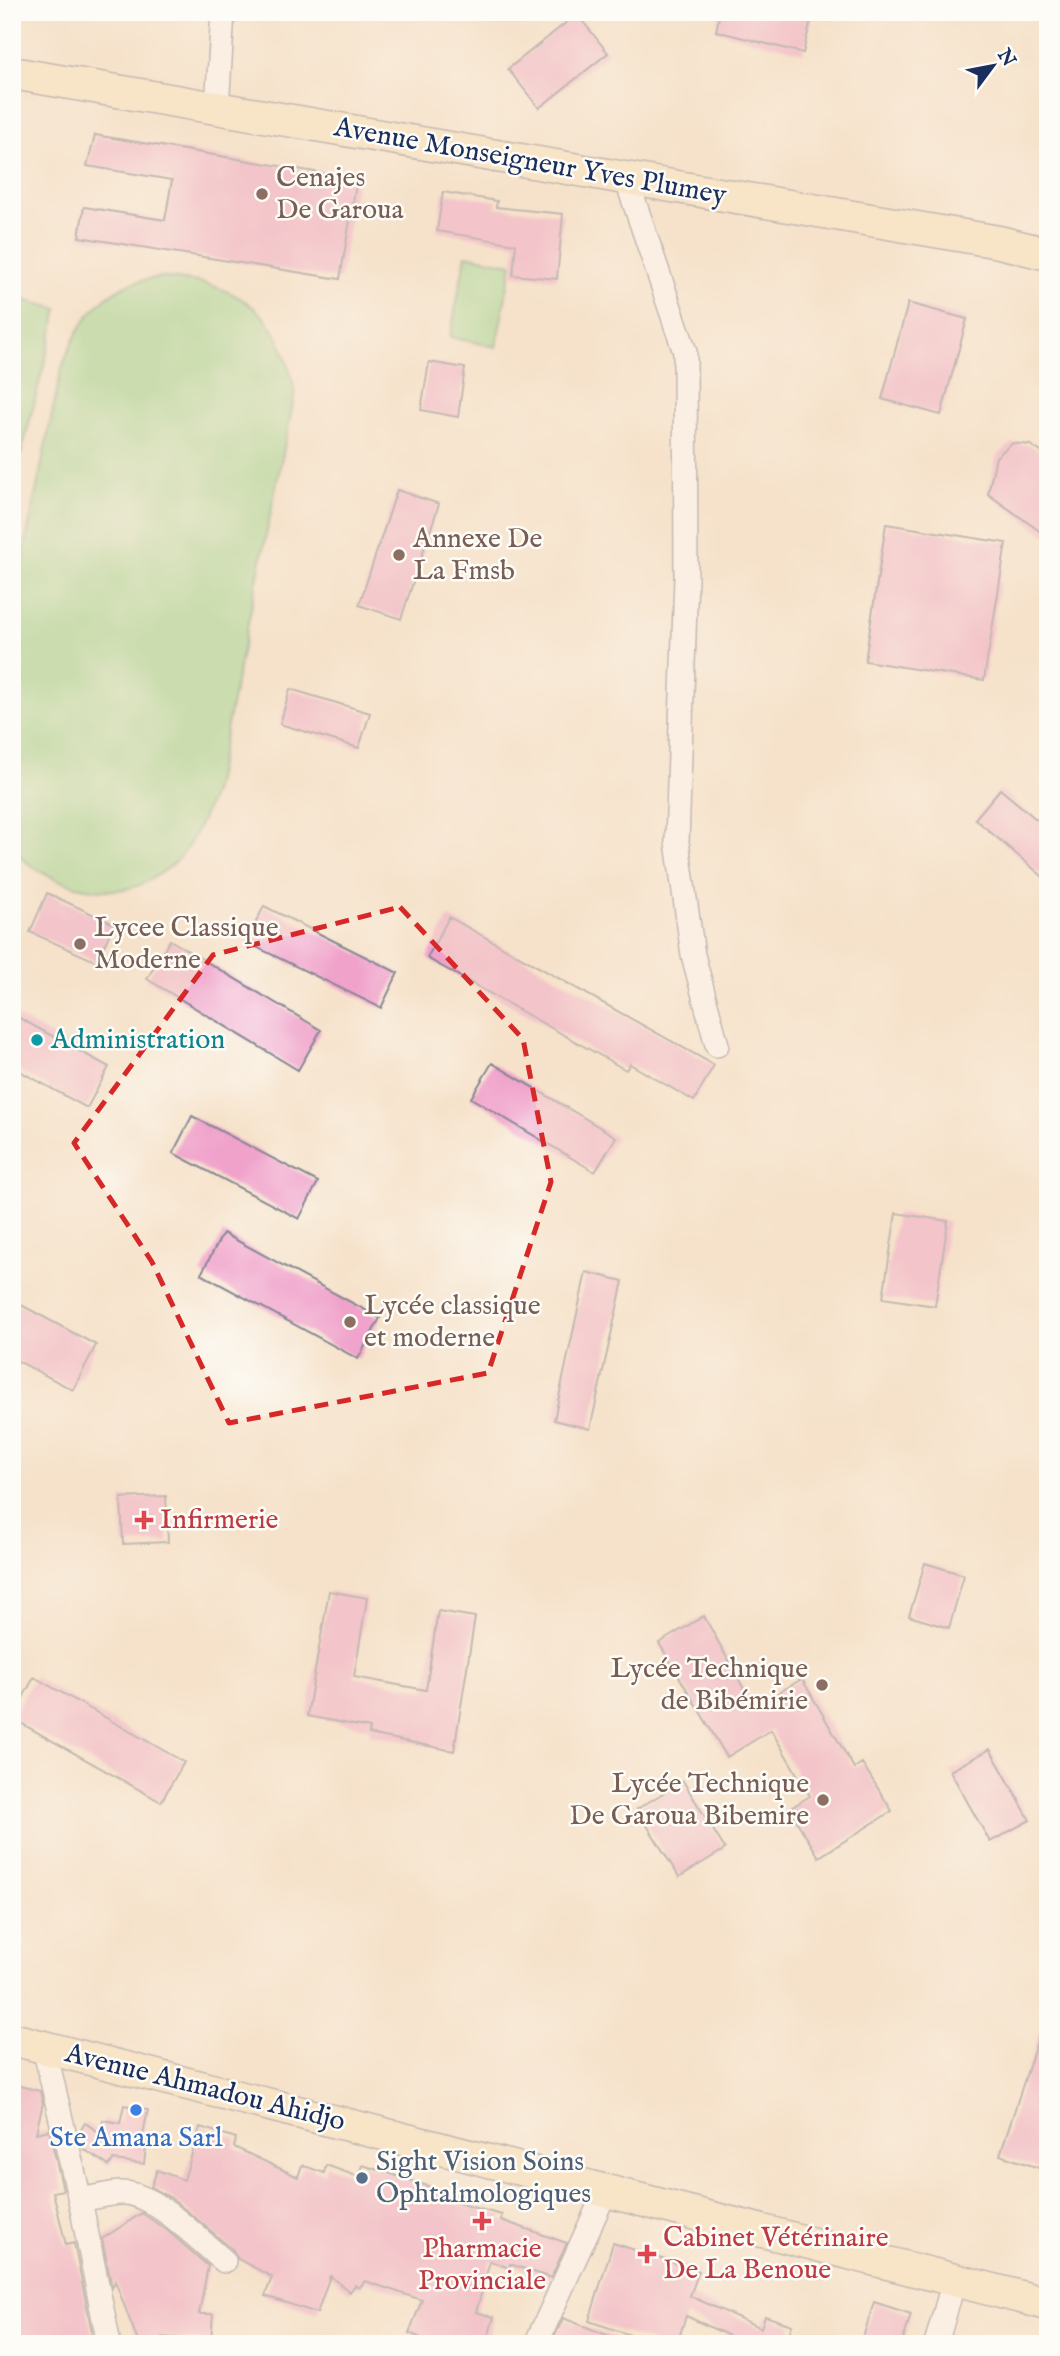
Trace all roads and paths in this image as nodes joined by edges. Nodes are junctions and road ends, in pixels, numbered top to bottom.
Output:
1 (223, 12) edge
2 (12, 73) edge
3 (217, 108) junction
4 (626, 178) junction
5 (1048, 254) edge
6 (717, 1045) dead end
7 (12, 2039) edge
8 (44, 2048) junction
9 (606, 2190) junction
10 (80, 2200) junction
11 (224, 2261) dead end
12 (954, 2281) junction
13 (1048, 2304) edge
14 (109, 2344) edge
15 (536, 2344) edge
16 (936, 2344) edge

1 - 3 street
2 - 3 main road, Avenue Monseigneur Yves Plumey
3 - 4 main road, Avenue Monseigneur Yves Plumey
4 - 5 main road, Avenue Monseigneur Yves Plumey
4 - 6 street
7 - 8 main road, Avenue Ahmadou Ahidjo
8 - 9 main road, Avenue Ahmadou Ahidjo
8 - 10 street
9 - 12 main road, Avenue Ahmadou Ahidjo
9 - 15 street
10 - 11 street
10 - 14 street
12 - 13 main road, Avenue Ahmadou Ahidjo
12 - 16 street

